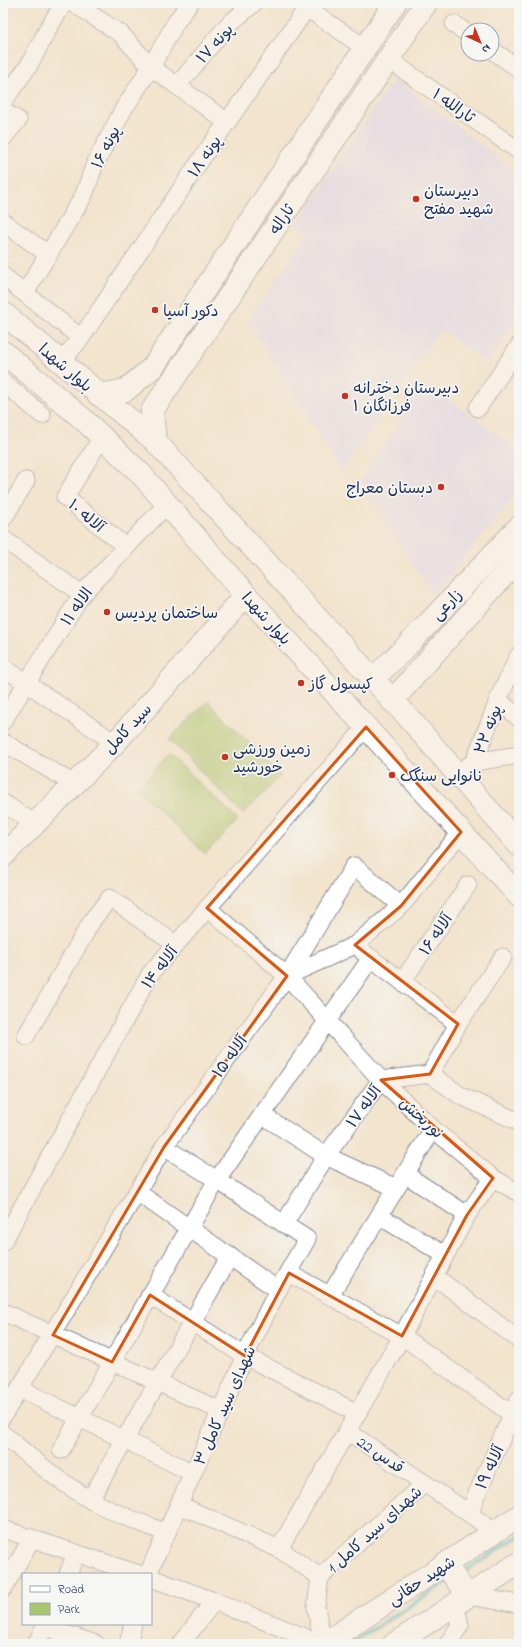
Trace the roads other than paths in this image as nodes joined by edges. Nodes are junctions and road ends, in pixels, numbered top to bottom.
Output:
1 (64, 3) edge
2 (73, 3) edge
3 (190, 3) edge
4 (254, 3) edge
5 (395, 3) edge
6 (426, 3) edge
7 (454, 24) dead end
8 (380, 27) junction
9 (460, 28) edge
10 (405, 34) junction
11 (365, 48) junction
12 (500, 56) edge
13 (388, 59) junction
14 (151, 67) junction
15 (519, 69) edge
16 (176, 86) junction
17 (3, 102) edge
18 (3, 111) edge
19 (227, 122) junction
20 (3, 138) edge
21 (519, 152) edge
22 (3, 222) edge
23 (49, 254) junction
24 (3, 276) edge
25 (25, 294) junction
26 (3, 313) edge
27 (81, 338) junction
28 (3, 352) edge
29 (517, 352) edge
30 (61, 362) junction
31 (3, 382) edge
32 (126, 390) junction
33 (99, 395) junction
34 (478, 408) dead end
35 (152, 411) junction
36 (42, 415) dead end
37 (102, 437) junction
38 (155, 441) junction
39 (26, 481) dead end
40 (167, 504) junction
41 (3, 519) edge
42 (519, 527) edge
43 (3, 539) edge
44 (126, 547) junction
45 (519, 558) edge
46 (82, 594) junction
47 (246, 595) junction
48 (519, 655) edge
49 (3, 667) edge
50 (515, 674) edge
51 (372, 680) junction
52 (27, 683) junction
53 (498, 700) junction
54 (392, 701) junction
55 (519, 718) edge
56 (3, 721) edge
57 (366, 727) junction
58 (3, 742) edge
59 (116, 743) junction
60 (519, 755) edge
61 (474, 762) junction
62 (456, 774) junction
63 (74, 784) junction
64 (3, 803) edge
65 (34, 823) junction
66 (461, 832) junction
67 (519, 844) edge
68 (3, 856) edge
69 (468, 885) dead end
70 (519, 896) edge
71 (401, 906) junction
72 (207, 908) junction
73 (176, 944) junction
74 (355, 945) junction
75 (502, 957) dead end
76 (371, 958) junction
77 (287, 976) junction
78 (402, 982) junction
79 (328, 1021) junction
80 (458, 1024) junction
81 (26, 1036) dead end
82 (430, 1074) junction
83 (381, 1080) junction
84 (262, 1115) junction
85 (519, 1122) edge
86 (433, 1129) junction
87 (164, 1147) junction
88 (326, 1156) junction
89 (493, 1178) junction
90 (218, 1180) junction
91 (400, 1181) junction
92 (137, 1192) junction
93 (519, 1193) edge
94 (379, 1216) junction
95 (467, 1216) junction
96 (284, 1224) junction
97 (190, 1228) junction
98 (3, 1242) edge
99 (445, 1255) junction
100 (230, 1256) junction
101 (289, 1273) junction
102 (434, 1276) junction
103 (278, 1290) junction
104 (150, 1295) junction
105 (330, 1295) junction
106 (3, 1312) edge
107 (192, 1323) junction
108 (53, 1335) junction
109 (402, 1336) junction
110 (519, 1340) edge
111 (246, 1356) junction
112 (112, 1362) junction
113 (158, 1382) junction
114 (20, 1389) junction
115 (519, 1399) edge
116 (221, 1411) junction
117 (357, 1413) junction
118 (513, 1415) junction
119 (3, 1416) edge
120 (79, 1419) junction
121 (347, 1431) junction
122 (3, 1434) edge
123 (124, 1440) junction
124 (61, 1450) dead end
125 (193, 1473) junction
126 (425, 1483) junction
127 (90, 1500) junction
128 (179, 1504) junction
129 (470, 1514) junction
130 (519, 1516) edge
131 (3, 1529) edge
132 (494, 1532) junction
133 (166, 1533) junction
134 (32, 1538) junction
135 (279, 1549) junction
136 (76, 1553) junction
137 (519, 1563) edge
138 (445, 1564) junction
139 (68, 1573) edge
140 (136, 1573) edge
141 (148, 1573) edge
142 (320, 1577) junction
143 (152, 1578) edge
144 (3, 1589) edge
145 (462, 1600) junction
146 (214, 1601) junction
147 (519, 1604) edge
148 (133, 1625) edge
149 (46, 1626) edge
150 (36, 1644) edge
151 (96, 1644) edge
152 (128, 1644) edge
153 (181, 1644) edge
154 (323, 1644) edge
155 (394, 1644) edge
156 (448, 1644) edge

1 - 17 street
2 - 14 street
3 - 14 street, پونه ۱۶
4 - 16 street, پونه ۱۷
5 - 8 main road, ثاراله
6 - 10 main road, ثاراله
7 - 9 street
8 - 10 main road
8 - 11 main road, ثاراله
10 - 13 main road, ثاراله
11 - 19 street, پونه ۱۸
11 - 32 main road, ثاراله
12 - 15 street
13 - 21 street, ثارالله ۱
13 - 35 main road, ثاراله
14 - 16 street
14 - 23 street, پونه ۱۶
16 - 19 street
18 - 20 street
19 - 27 street, پونه ۱۸
22 - 23 street
23 - 25 street, پونه ۱۶
24 - 25 street
25 - 27 street
26 - 30 main road, بلوار شهدا
27 - 30 street, پونه ۱۸
28 - 37 main road, بلوار شهدا
29 - 34 street
30 - 33 main road, بلوار شهدا
31 - 36 street
32 - 33 main road, ثاراله
32 - 35 main road
33 - 38 main road, بلوار شهدا
35 - 38 main road
37 - 40 main road, بلوار شهدا
37 - 44 street, آلاله ۱۰
38 - 51 main road, بلوار شهدا
39 - 41 street
40 - 44 street, الاله ۱۱
40 - 47 main road, بلوار شهدا
42 - 51 main road, زارعی
43 - 46 street
44 - 46 street, الاله ۱۱
45 - 54 main road, زارعی
46 - 52 street, الاله ۱۱
47 - 57 main road, بلوار شهدا
47 - 59 main road, سید کامل
48 - 50 street, پونه ۲۲
49 - 52 street
50 - 53 street, پونه ۲۲
51 - 54 main road, بلوار شهدا
52 - 56 street, الاله ۱۱
52 - 59 street
53 - 55 street
53 - 61 street, پونه ۲۲
54 - 62 main road, بلوار شهدا
57 - 66 main road, بلوار شهدا
57 - 72 street, آلاله ۱۴
58 - 63 street
59 - 63 main road, سید کامل
60 - 61 street
61 - 62 street, پونه ۲۲
62 - 67 main road, بلوار شهدا
63 - 65 main road, سید کامل
64 - 65 street
65 - 68 main road, سید کامل
66 - 70 main road, بلوار شهدا
66 - 71 street, آلاله ۱۵
69 - 78 street, آلاله ۱۶
71 - 74 street, آلاله ۱۵
71 - 77 street
72 - 73 street, آلاله ۱۴
72 - 77 street, نوربخش
73 - 81 street
73 - 98 street, آلاله ۱۴
74 - 76 street
74 - 77 street, آلاله ۱۵
75 - 80 street
76 - 78 street
76 - 79 street
77 - 79 street, نوربخش
77 - 87 street, آلاله ۱۵
78 - 80 street
79 - 83 street, نوربخش
79 - 84 street
80 - 82 street
82 - 83 street, آلاله ۱۷
82 - 85 street
83 - 86 street, نوربخش
83 - 88 street, آلاله ۱۷
84 - 88 street
84 - 90 street
86 - 89 street, نوربخش
86 - 91 street
87 - 90 street
87 - 92 street, آلاله ۱۵
88 - 91 street
88 - 96 street, آلاله ۱۷
89 - 93 street, نوربخش
89 - 95 street
90 - 96 street
90 - 97 street
91 - 94 street
91 - 95 street
92 - 97 street
92 - 108 street, آلاله ۱۵
94 - 99 street
94 - 105 street
95 - 99 street
96 - 101 street, شهدای سید کامل ۳
97 - 100 street
97 - 104 street
99 - 102 street
100 - 103 street
100 - 107 street
101 - 103 street, شهدای سید کامل ۳
101 - 105 street
102 - 109 street
102 - 110 street
103 - 111 street, شهدای سید کامل ۳
104 - 107 street
104 - 112 street
105 - 109 street
106 - 108 street
107 - 111 street
107 - 113 street
108 - 112 street
108 - 114 street, آلاله ۱۵
109 - 117 street
109 - 118 street
111 - 116 street, شهدای سید کامل ۳
111 - 117 street
112 - 113 street
112 - 120 street
113 - 116 street
113 - 123 street
114 - 119 street, آلاله ۱۵
114 - 120 street
115 - 118 street, آلاله ۱۹
116 - 125 street, شهدای سید کامل ۳
117 - 121 street
118 - 129 street, آلاله ۱۹
120 - 123 street
120 - 124 street
121 - 126 street, قدس 22
121 - 135 street
122 - 127 street
123 - 125 street
123 - 127 street
125 - 128 street, شهدای سید کامل ۳
126 - 129 street, قدس 22
126 - 142 street, شهدای سید کامل 1
127 - 133 street
128 - 133 street, شهدای سید کامل ۳
128 - 135 street
129 - 132 street, قدس 22
130 - 132 main road, شهید حقانی
131 - 134 street
132 - 138 main road, شهید حقانی
133 - 141 street, شهدای سید کامل ۳
134 - 136 street
134 - 144 street
135 - 142 street
136 - 139 street
136 - 140 street
137 - 145 main road
138 - 145 main road
138 - 154 main road, شهید حقانی
142 - 154 street, شهدای سید کامل 1
143 - 146 street
145 - 147 street
145 - 155 main road
145 - 156 street
146 - 153 street
146 - 154 street
148 - 152 street
149 - 150 street
149 - 151 street

